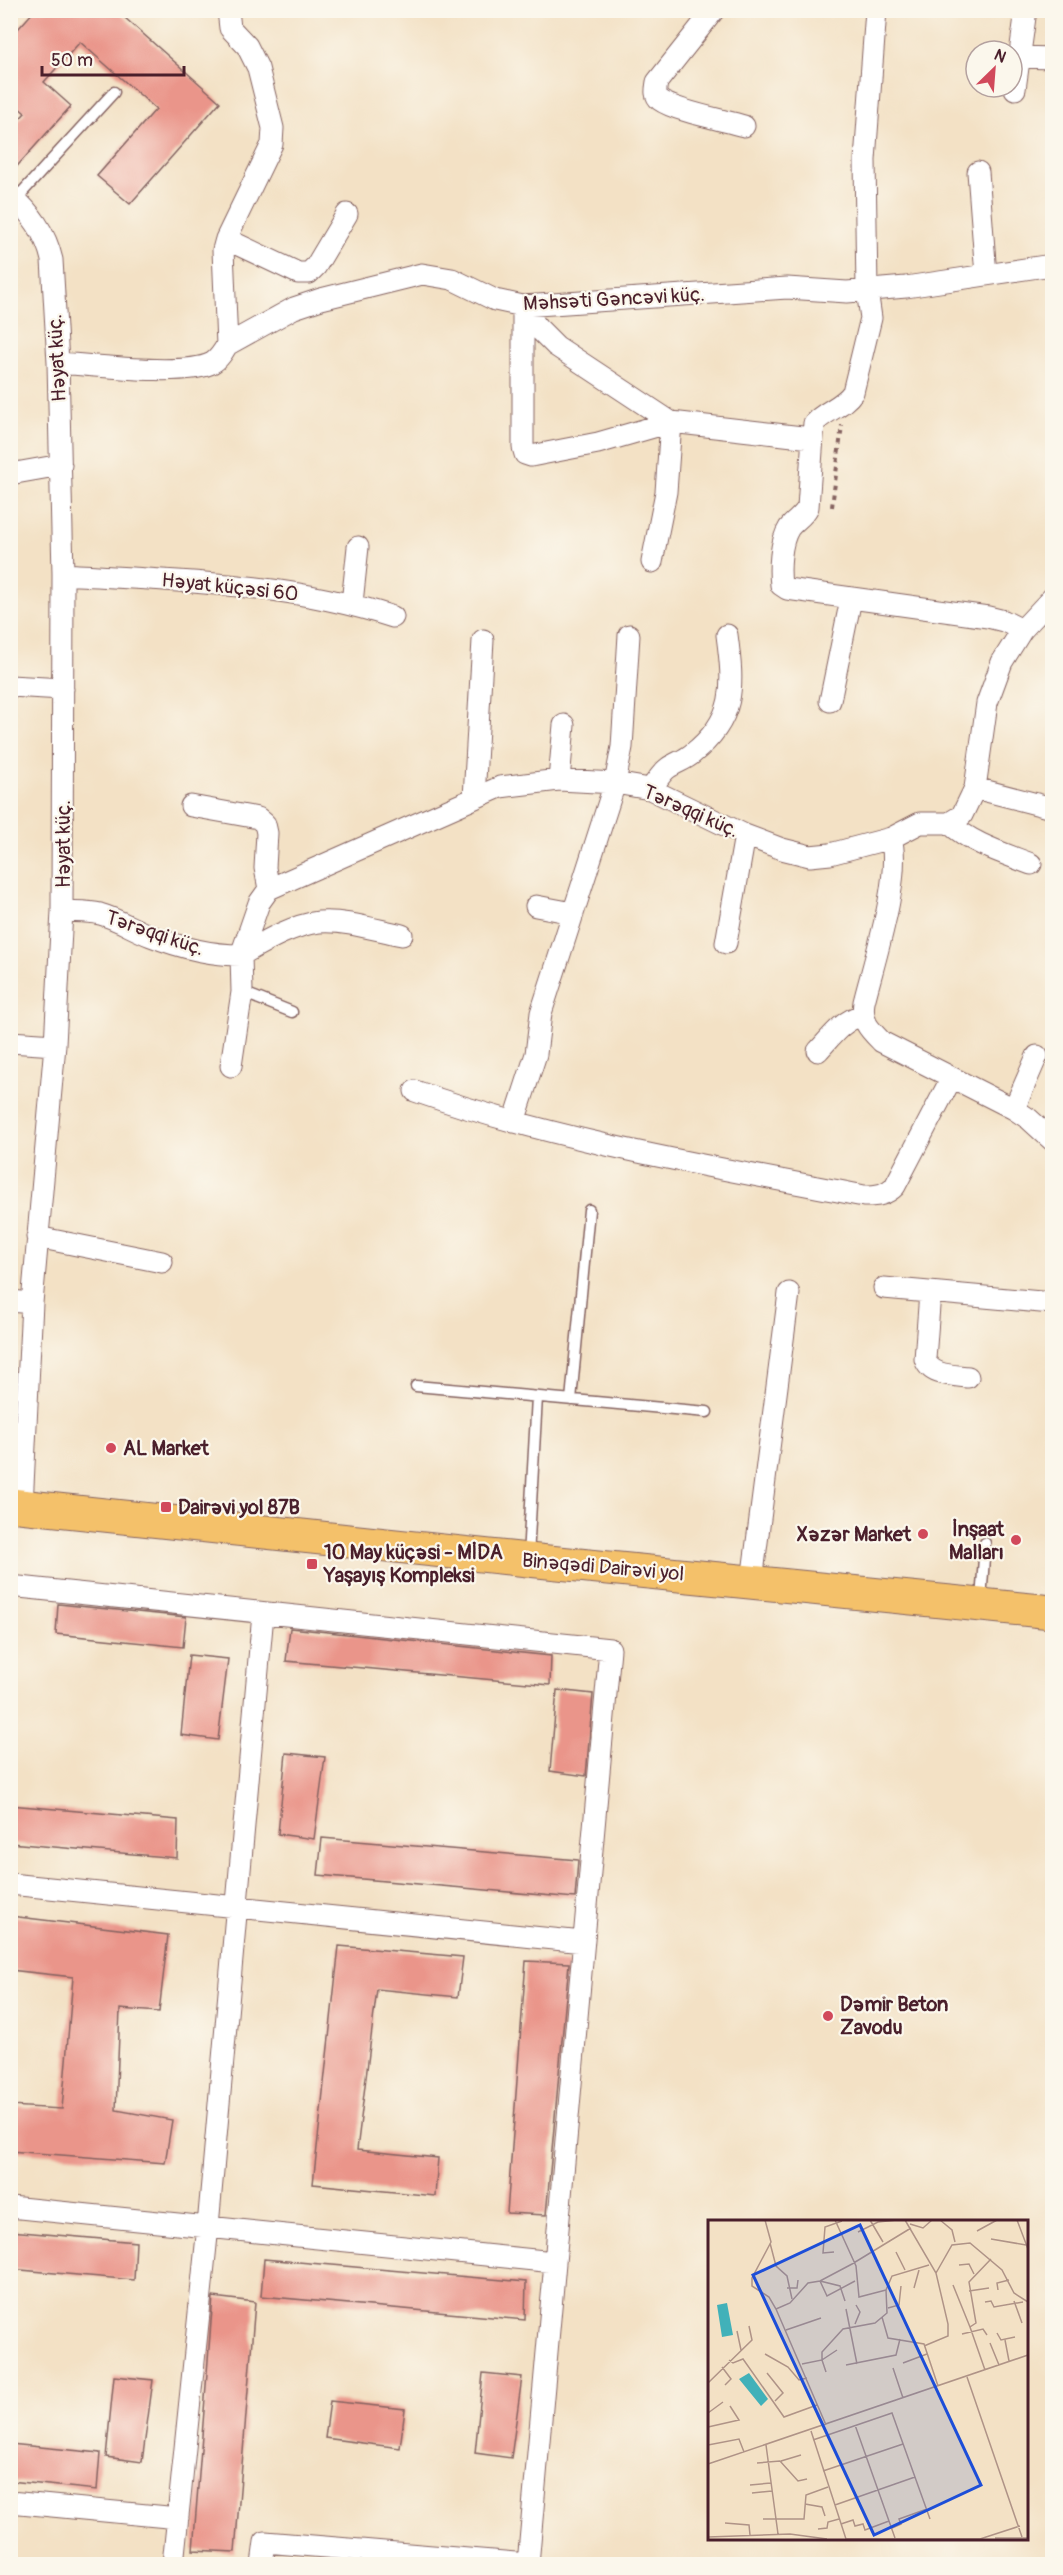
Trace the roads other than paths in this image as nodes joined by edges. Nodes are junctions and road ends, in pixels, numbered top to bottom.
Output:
1 (228, 10) edge
2 (714, 10) edge
3 (876, 10) edge
4 (1026, 10) edge
5 (1022, 39) edge
6 (1024, 57) edge
7 (1053, 58) edge
8 (114, 92) dead end
9 (744, 126) dead end
10 (978, 172) dead end
11 (13, 196) edge
12 (347, 214) dead end
13 (226, 239) junction
14 (1053, 265) edge
15 (986, 275) junction
16 (867, 290) junction
17 (523, 306) junction
18 (227, 345) junction
19 (58, 363) junction
20 (671, 422) junction
21 (811, 438) junction
22 (61, 465) junction
23 (10, 474) edge
24 (358, 547) dead end
25 (652, 562) dead end
26 (63, 573) junction
27 (1053, 598) edge
28 (851, 599) junction
29 (352, 603) junction
30 (393, 617) dead end
31 (1022, 630) junction
32 (727, 634) dead end
33 (629, 635) dead end
34 (483, 640) dead end
35 (10, 686) edge
36 (63, 689) junction
37 (830, 701) dead end
38 (564, 725) dead end
39 (559, 780) junction
40 (615, 783) junction
41 (975, 788) junction
42 (650, 789) junction
43 (474, 798) junction
44 (191, 806) dead end
45 (1053, 808) edge
46 (950, 823) junction
47 (745, 835) junction
48 (891, 838) junction
49 (1031, 864) dead end
50 (269, 889) junction
51 (536, 906) dead end
52 (62, 911) junction
53 (573, 913) junction
54 (402, 935) dead end
55 (726, 943) dead end
56 (241, 955) junction
57 (242, 992) junction
58 (292, 1012) dead end
59 (862, 1014) junction
60 (10, 1042) edge
61 (55, 1045) junction
62 (818, 1051) dead end
63 (1037, 1056) dead end
64 (231, 1066) dead end
65 (951, 1079) junction
66 (415, 1091) dead end
67 (1014, 1109) junction
68 (514, 1122) junction
69 (1053, 1140) edge
70 (589, 1210) dead end
71 (37, 1238) junction
72 (162, 1262) dead end
73 (884, 1288) dead end
74 (789, 1293) dead end
75 (930, 1293) junction
76 (10, 1301) edge
77 (32, 1303) junction
78 (1053, 1303) edge
79 (968, 1377) dead end
80 (416, 1386) dead end
81 (537, 1397) junction
82 (571, 1400) junction
83 (707, 1412) dead end
84 (16, 1506) edge
85 (985, 1544) dead end
86 (528, 1560) junction
87 (752, 1581) junction
88 (10, 1586) edge
89 (981, 1604) junction
90 (1053, 1612) edge
91 (263, 1614) junction
92 (10, 1884) edge
93 (236, 1909) junction
94 (583, 1942) junction
95 (10, 2207) edge
96 (208, 2226) junction
97 (554, 2262) junction
98 (10, 2502) edge
99 (178, 2518) junction
100 (528, 2564) edge
101 (173, 2565) edge
102 (262, 2565) edge

1 - 13 street
2 - 9 street
3 - 16 street
4 - 5 street
6 - 7 street
8 - 11 lane
10 - 15 street
11 - 19 street, Həyat küç.
12 - 13 street
13 - 18 street
14 - 15 street, Məhsəti Gəncəvi küç.
15 - 16 street, Məhsəti Gəncəvi küç.
16 - 17 street, Məhsəti Gəncəvi küç.
16 - 21 street
17 - 18 street, Məhsəti Gəncəvi küç.
17 - 20 street
17 - 20 street
18 - 19 street, Məhsəti Gəncəvi küç.
19 - 22 street, Həyat küç.
20 - 21 street
20 - 25 street
21 - 28 street
22 - 23 street
22 - 26 street, Həyat küç.
24 - 29 street
26 - 29 street, Həyat küçəsi 60
26 - 36 street, Həyat küç.
27 - 31 street
28 - 31 street
28 - 37 street
29 - 30 street, Həyat küçəsi 60
31 - 41 street
32 - 42 street
33 - 40 street
34 - 43 street
35 - 36 street
36 - 52 street, Həyat küç.
38 - 39 street
39 - 40 street, Tərəqqi küç.
39 - 43 street, Tərəqqi küç.
40 - 42 street, Tərəqqi küç.
40 - 53 street
41 - 45 street
41 - 46 street
42 - 47 street, Tərəqqi küç.
43 - 50 street, Tərəqqi küç.
44 - 50 street
46 - 48 street, Tərəqqi küç.
46 - 49 street
47 - 48 street, Tərəqqi küç.
47 - 55 street
48 - 59 street
50 - 56 street
51 - 53 street
52 - 56 street, Tərəqqi küç.
52 - 61 street, Həyat küç.
53 - 68 street
54 - 56 street
56 - 57 street
57 - 58 lane
57 - 64 street
59 - 62 street
59 - 65 street
60 - 61 street
61 - 71 street, Həyat küç.
63 - 67 street
65 - 67 street
65 - 68 street
66 - 68 street
67 - 69 street
70 - 82 lane
71 - 72 street
71 - 77 street, Həyat küç.
73 - 75 street
74 - 87 street
75 - 78 street
75 - 79 street
76 - 77 street
77 - 84 street, Həyat küç.
80 - 81 lane
81 - 82 lane
81 - 86 lane
82 - 83 lane
84 - 86 main road, Binəqədi Dairəvi yol
85 - 89 lane
86 - 87 main road, Binəqədi Dairəvi yol
87 - 89 main road, Binəqədi Dairəvi yol
88 - 91 street
89 - 90 main road, Binəqədi Dairəvi yol
91 - 93 street
91 - 94 street
92 - 93 street
93 - 94 street
93 - 96 street
94 - 97 street
95 - 96 street
96 - 97 street
96 - 99 street
97 - 100 street
98 - 99 street
99 - 101 street
100 - 102 street

